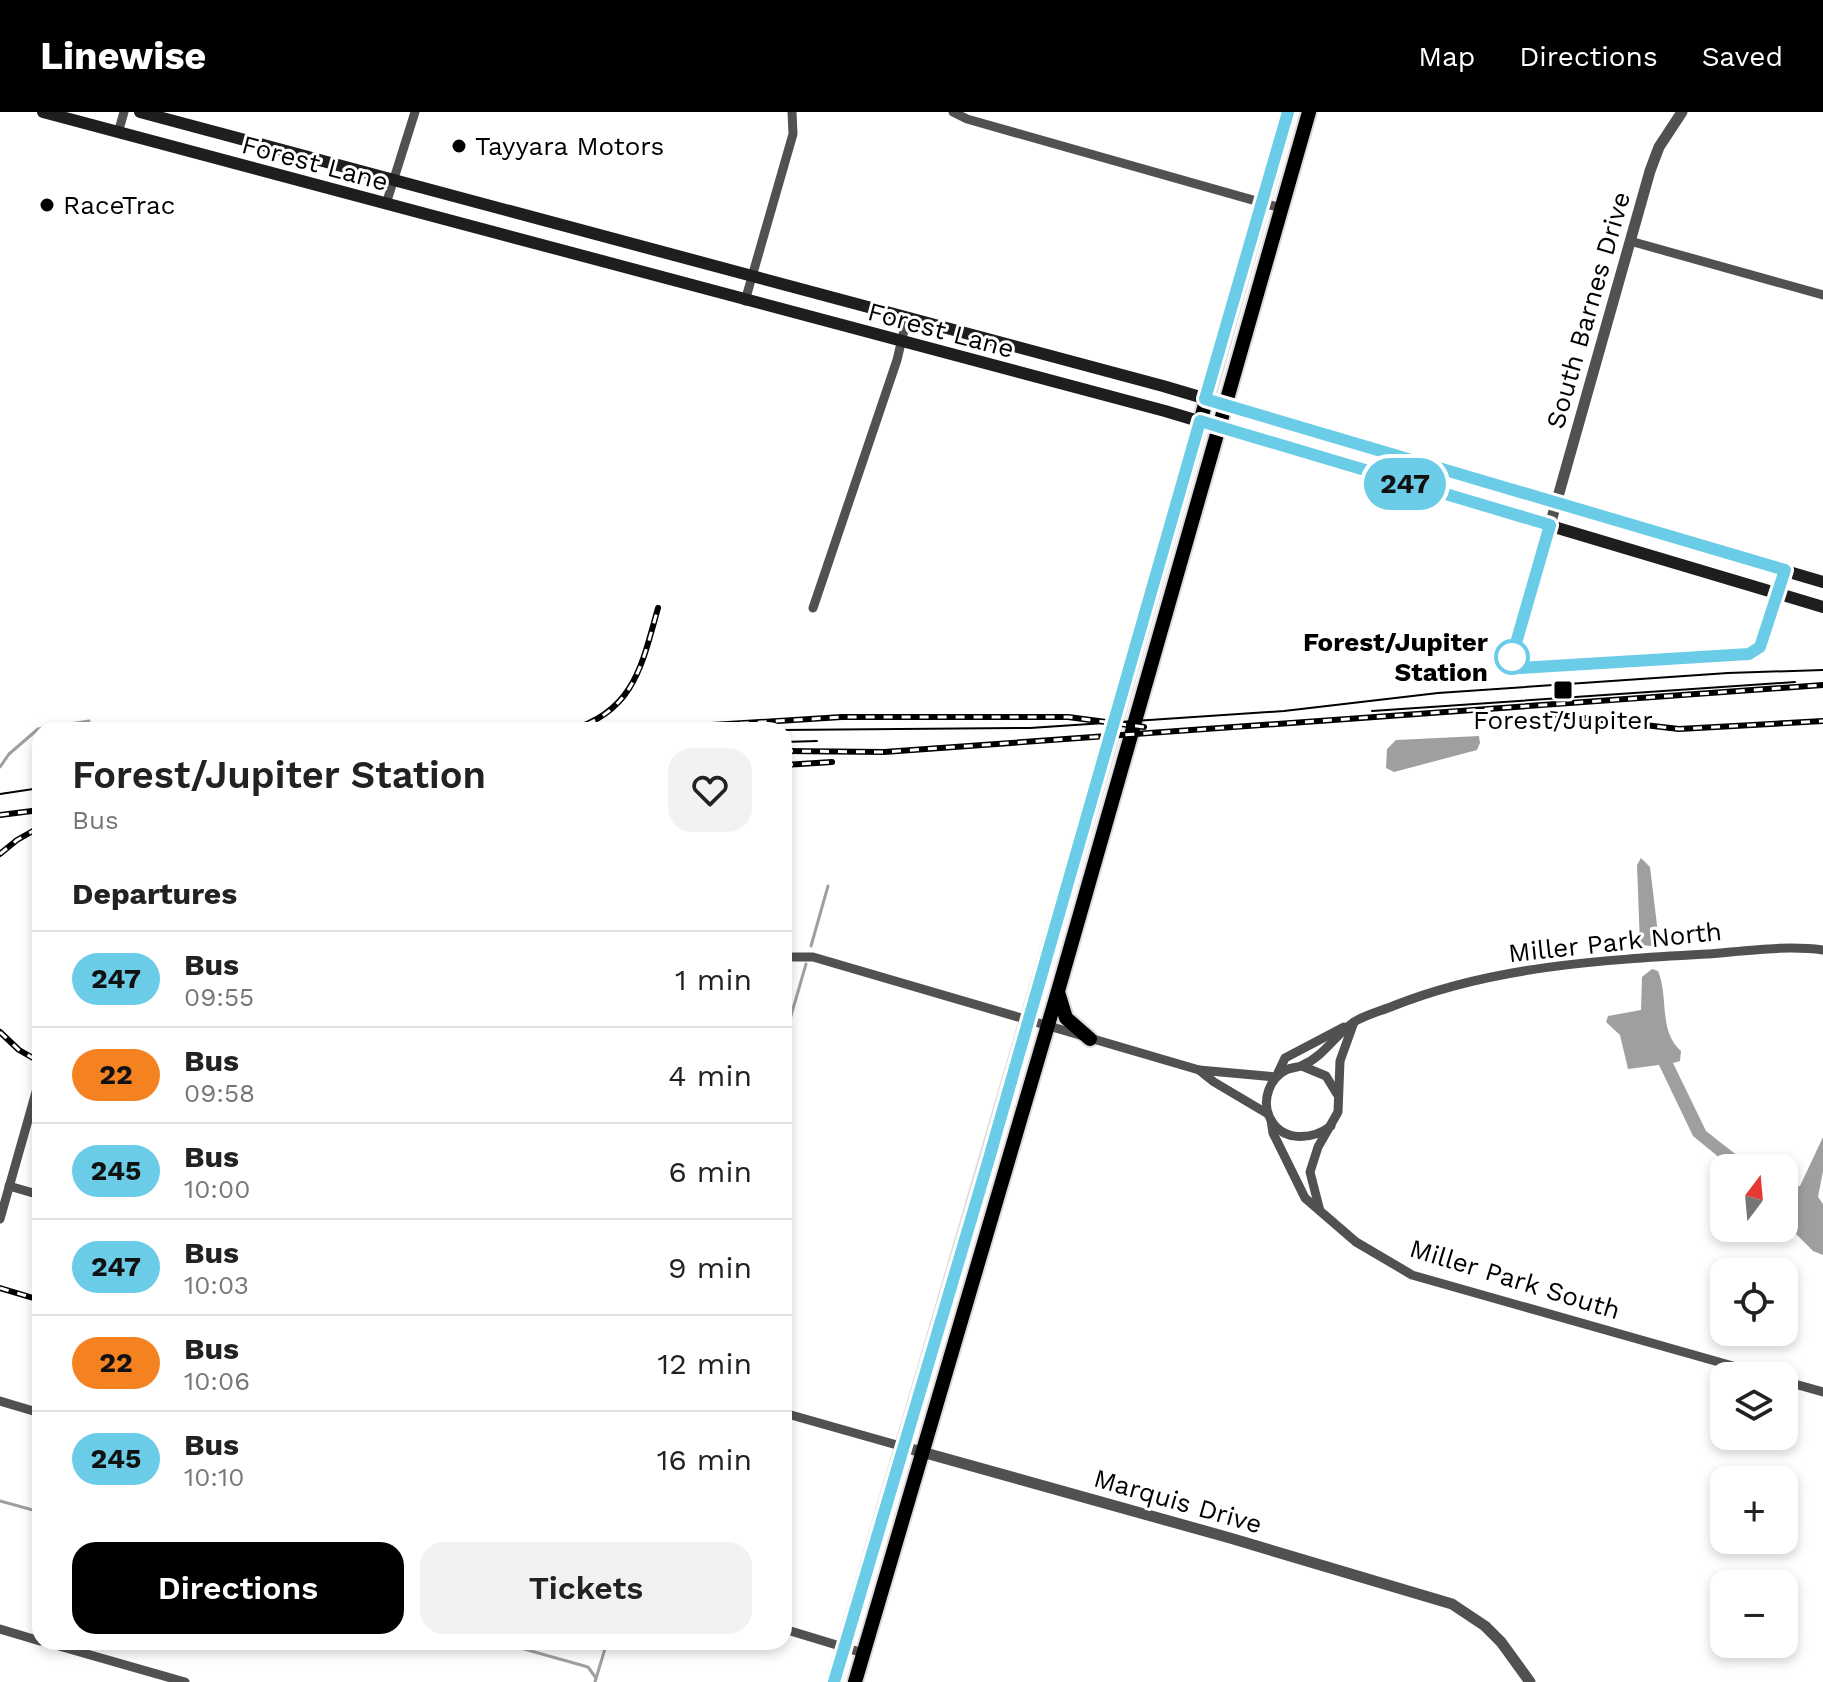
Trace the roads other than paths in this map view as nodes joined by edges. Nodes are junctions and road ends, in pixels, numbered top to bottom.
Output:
1 (43, 112) edge
2 (124, 112) edge
3 (140, 112) edge
4 (415, 112) edge
5 (792, 112) edge
6 (953, 112) edge
7 (1288, 112) edge
8 (1309, 112) edge
9 (1682, 112) edge
10 (202, 128) junction
11 (118, 133) junction
12 (197, 154) junction
13 (395, 181) junction
14 (1262, 201) junction
15 (386, 204) junction
16 (1281, 208) junction
17 (584, 232) junction
18 (1630, 241) junction
19 (578, 256) junction
20 (752, 277) junction
21 (1823, 295) edge
22 (745, 301) junction
23 (907, 318) junction
24 (903, 343) junction
25 (1205, 399) junction
26 (1225, 405) junction
27 (1200, 421) junction
28 (1219, 427) junction
29 (1557, 502) junction
30 (1550, 525) junction
31 (1676, 538) junction
32 (1671, 561) junction
33 (1785, 570) junction
34 (1823, 582) edge
35 (1778, 593) junction
36 (1150, 600) junction
37 (1168, 605) junction
38 (1823, 607) edge
39 (813, 608) dead end
40 (1078, 850) junction
41 (1096, 855) junction
42 (1823, 950) edge
43 (792, 957) edge
44 (1058, 991) junction
45 (1028, 1020) junction
46 (1354, 1022) junction
47 (1047, 1026) junction
48 (1090, 1039) junction
49 (1302, 1066) junction
50 (1199, 1070) junction
51 (1276, 1077) junction
52 (1339, 1097) junction
53 (32, 1106) edge
54 (1270, 1117) junction
55 (1331, 1126) junction
56 (9, 1186) junction
57 (32, 1193) edge
58 (1321, 1213) junction
59 (0, 1219) edge
60 (967, 1233) junction
61 (984, 1238) junction
62 (1719, 1362) edge
63 (1798, 1385) edge
64 (1823, 1392) edge
65 (0, 1401) edge
66 (32, 1411) edge
67 (792, 1415) edge
68 (904, 1447) junction
69 (922, 1452) junction
70 (0, 1629) edge
71 (792, 1631) edge
72 (32, 1638) edge
73 (844, 1647) junction
74 (74, 1650) edge
75 (863, 1653) junction
76 (185, 1682) edge
77 (834, 1682) edge
78 (855, 1682) edge
79 (1530, 1682) edge

1 - 11 main road, Forest Lane
2 - 11 street
3 - 10 main road, Forest Lane
4 - 13 street
5 - 20 street
6 - 14 street
7 - 14 main road
8 - 16 main road
9 - 18 street, South Barnes Drive
10 - 12 main road
10 - 13 main road, Forest Lane
11 - 12 main road, Forest Lane
12 - 15 main road, Forest Lane
13 - 15 street
13 - 17 main road, Forest Lane
14 - 16 street
14 - 25 main road
15 - 19 main road, Forest Lane
16 - 26 main road
17 - 19 main road
17 - 20 main road, Forest Lane
18 - 21 street
18 - 29 street, South Barnes Drive
19 - 22 main road, Forest Lane
20 - 22 street
20 - 23 main road, Forest Lane
22 - 24 main road, Forest Lane
23 - 24 street
23 - 25 main road, Forest Lane
24 - 27 main road, Forest Lane
24 - 39 street
25 - 26 main road, Forest Lane
25 - 27 main road
26 - 28 main road
26 - 29 main road, Forest Lane
27 - 28 main road, Forest Lane
27 - 36 main road
28 - 30 main road, Forest Lane
28 - 37 main road
29 - 30 street, South Barnes Drive
29 - 31 main road, Forest Lane
30 - 32 main road, Forest Lane
31 - 32 main road
31 - 33 main road, Forest Lane
32 - 35 main road, Forest Lane
33 - 34 main road, Forest Lane
33 - 35 main road
35 - 38 main road, Forest Lane
36 - 37 main road
36 - 40 main road
37 - 41 main road
40 - 41 main road
40 - 45 main road
41 - 44 main road
42 - 46 street, Miller Park North
43 - 45 street
44 - 47 main road
44 - 48 main road
45 - 47 street
45 - 60 main road
46 - 49 street, Miller Park North
46 - 51 street
46 - 52 street
47 - 48 street
47 - 61 main road
48 - 50 street
49 - 51 street, Miller Park North
49 - 52 street
50 - 51 street, Miller Park North
50 - 54 street
51 - 54 street
52 - 55 street
53 - 56 street
54 - 55 street
54 - 58 street, Miller Park South
55 - 58 street
56 - 57 street
56 - 59 street
58 - 62 street, Miller Park South
60 - 61 main road
60 - 68 main road
61 - 69 main road
63 - 64 street
65 - 66 street
67 - 68 street, Marquis Drive
68 - 69 street, Marquis Drive
68 - 73 main road
69 - 75 main road
69 - 79 street, Marquis Drive
70 - 72 street
71 - 73 street
73 - 75 street
73 - 77 main road
74 - 76 street
75 - 78 main road

